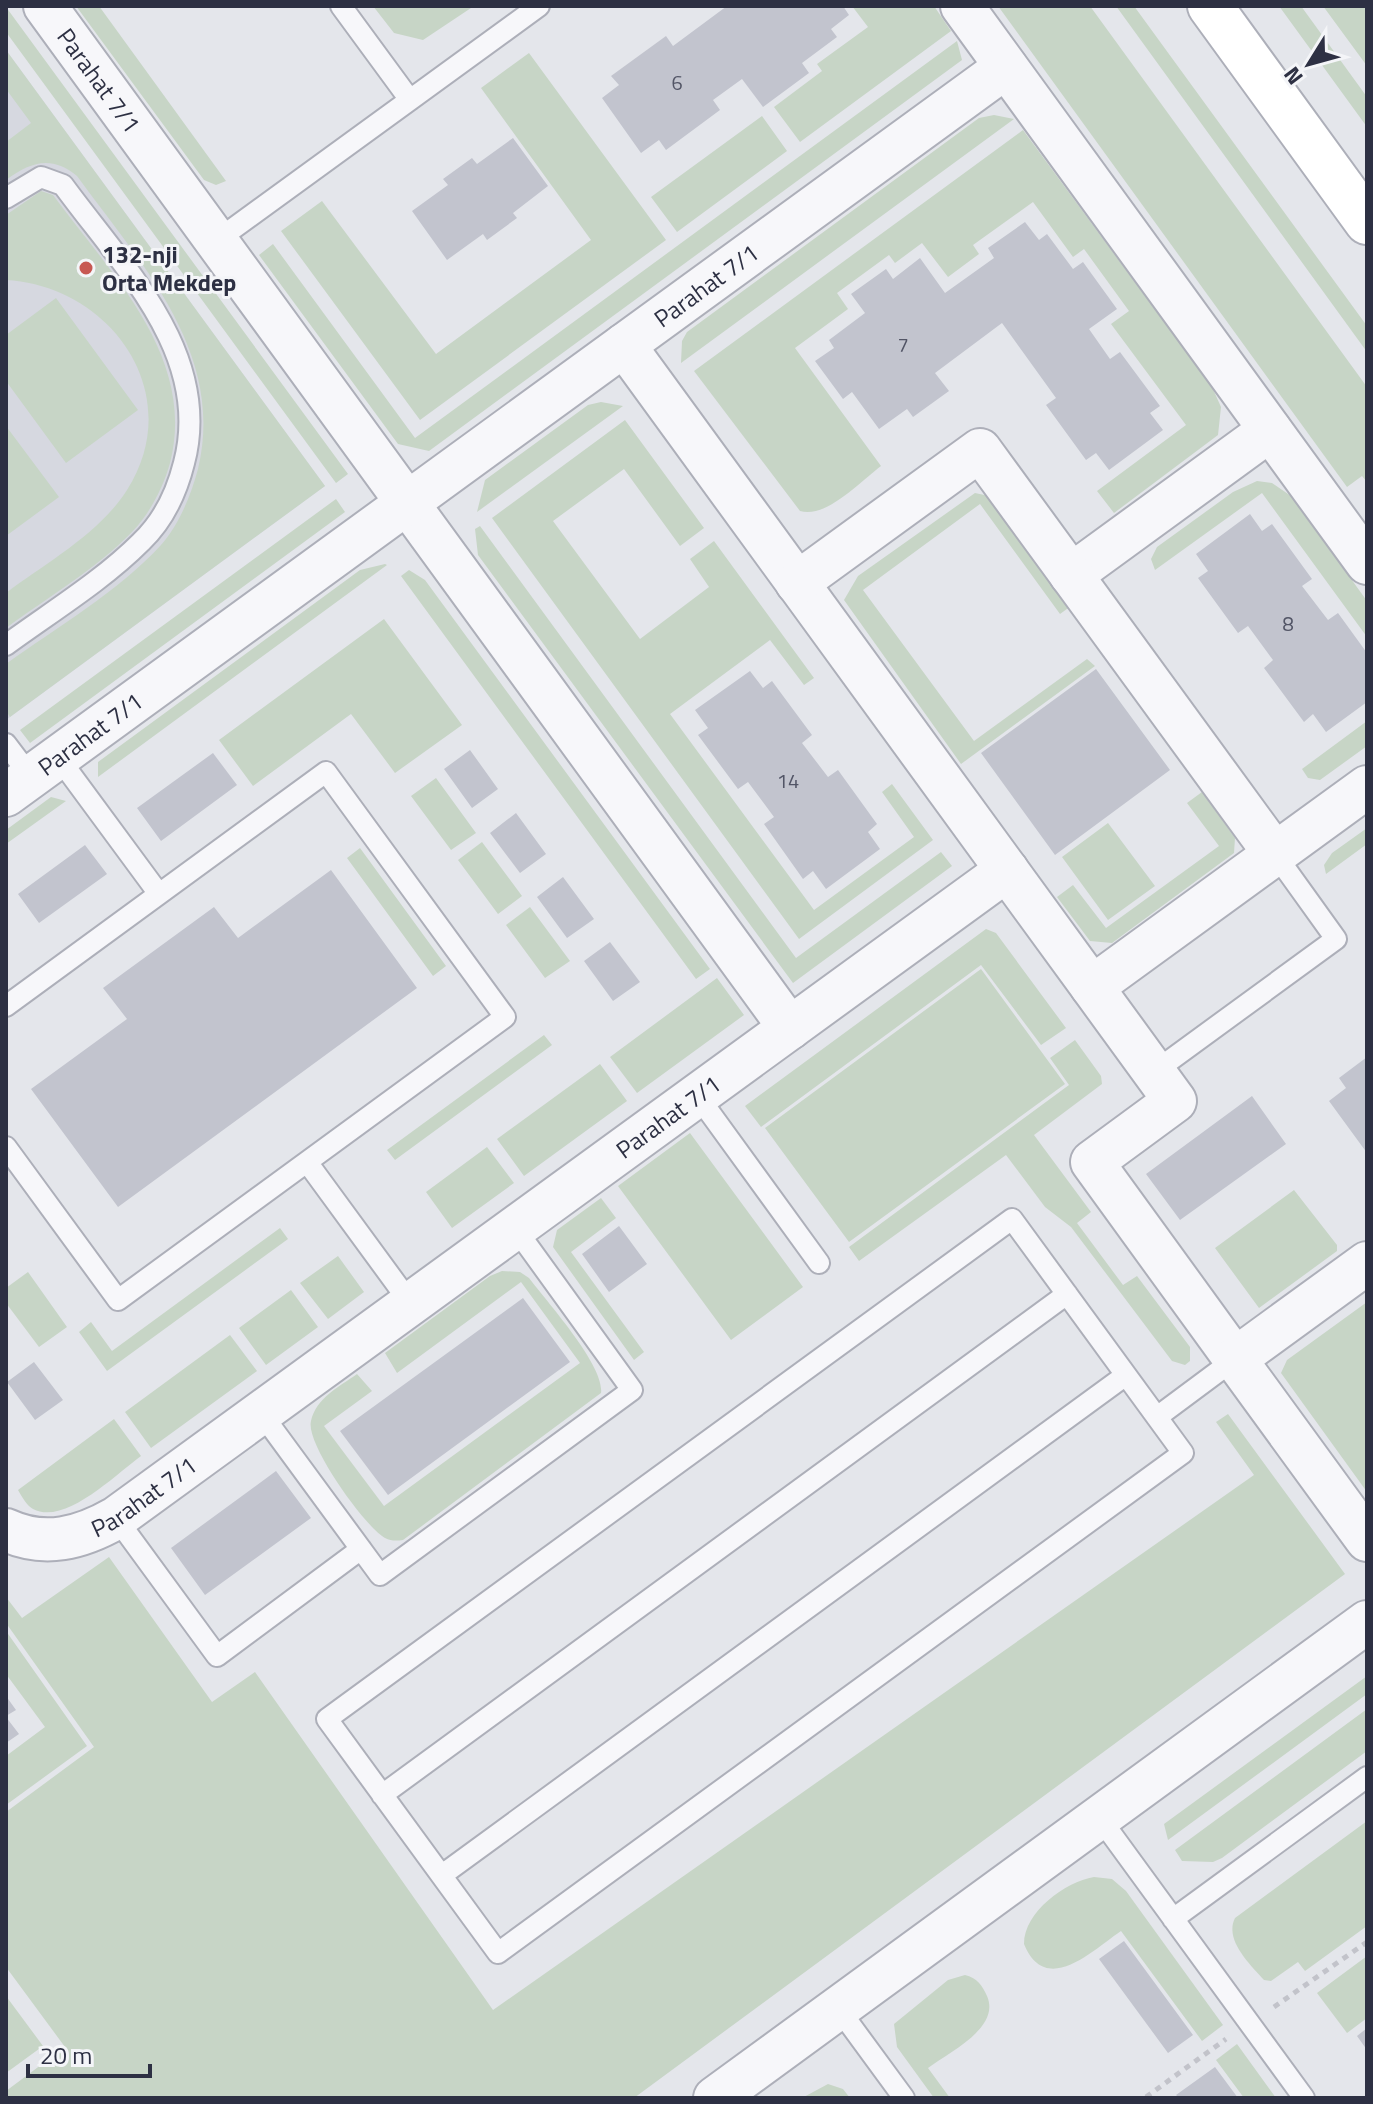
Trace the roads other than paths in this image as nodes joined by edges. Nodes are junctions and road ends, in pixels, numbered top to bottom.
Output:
1 (45, 6) edge
2 (341, 6) edge
3 (539, 6) edge
4 (962, 6) edge
5 (1210, 6) edge
6 (1006, 67) junction
7 (410, 100) junction
8 (6, 198) edge
9 (1367, 222) edge
10 (216, 241) junction
11 (624, 345) junction
12 (1270, 430) junction
13 (407, 503) junction
14 (1367, 563) edge
15 (1071, 575) junction
16 (797, 583) junction
17 (6, 645) edge
18 (6, 744) edge
19 (32, 776) edge
20 (1367, 787) edge
21 (1275, 854) junction
22 (1007, 870) junction
23 (159, 894) junction
24 (1092, 987) junction
25 (6, 1006) edge
26 (790, 1028) junction
27 (1154, 1072) junction
28 (697, 1095) junction
29 (6, 1147) edge
30 (307, 1162) junction
31 (515, 1228) junction
32 (819, 1263) dead end
33 (1367, 1263) edge
34 (1067, 1294) junction
35 (411, 1304) junction
36 (1235, 1359) junction
37 (1126, 1375) junction
38 (261, 1413) junction
39 (1157, 1417) junction
40 (116, 1518) junction
41 (6, 1530) edge
42 (1367, 1540) edge
43 (361, 1549) junction
44 (1367, 1622) edge
45 (1367, 1777) edge
46 (382, 1795) junction
47 (1099, 1817) junction
48 (442, 1875) junction
49 (1173, 1919) junction
50 (838, 2008) junction
51 (715, 2098) edge
52 (904, 2098) edge
53 (1304, 2098) edge

1 - 10 street, Parahat 7/1
2 - 7 lane
3 - 7 lane
4 - 6 street
5 - 9 street
6 - 11 street, Parahat 7/1
6 - 12 street
7 - 10 lane
8 - 17 lane
10 - 13 street, Parahat 7/1
11 - 13 street, Parahat 7/1
11 - 16 street
12 - 14 street
12 - 15 street
13 - 19 street, Parahat 7/1
13 - 26 street, Parahat 7/1
15 - 16 street
15 - 21 street
16 - 22 street
18 - 19 lane
19 - 23 lane
20 - 21 street
21 - 24 street
21 - 27 lane
22 - 24 street
22 - 26 street
23 - 25 lane
23 - 30 lane
24 - 27 street
26 - 28 street, Parahat 7/1
27 - 36 street
28 - 31 street, Parahat 7/1
28 - 32 lane
29 - 30 lane
30 - 35 lane
31 - 35 street, Parahat 7/1
31 - 43 lane
33 - 36 street
34 - 37 lane
34 - 46 lane
34 - 46 lane
35 - 38 street, Parahat 7/1
36 - 39 lane
36 - 42 street
37 - 39 lane
37 - 48 lane
38 - 40 street, Parahat 7/1
38 - 43 lane
39 - 48 lane
40 - 41 street, Parahat 7/1
40 - 43 lane
44 - 47 street
45 - 49 lane
46 - 48 lane
47 - 49 lane
47 - 50 street
49 - 53 lane
50 - 51 street
50 - 52 lane

